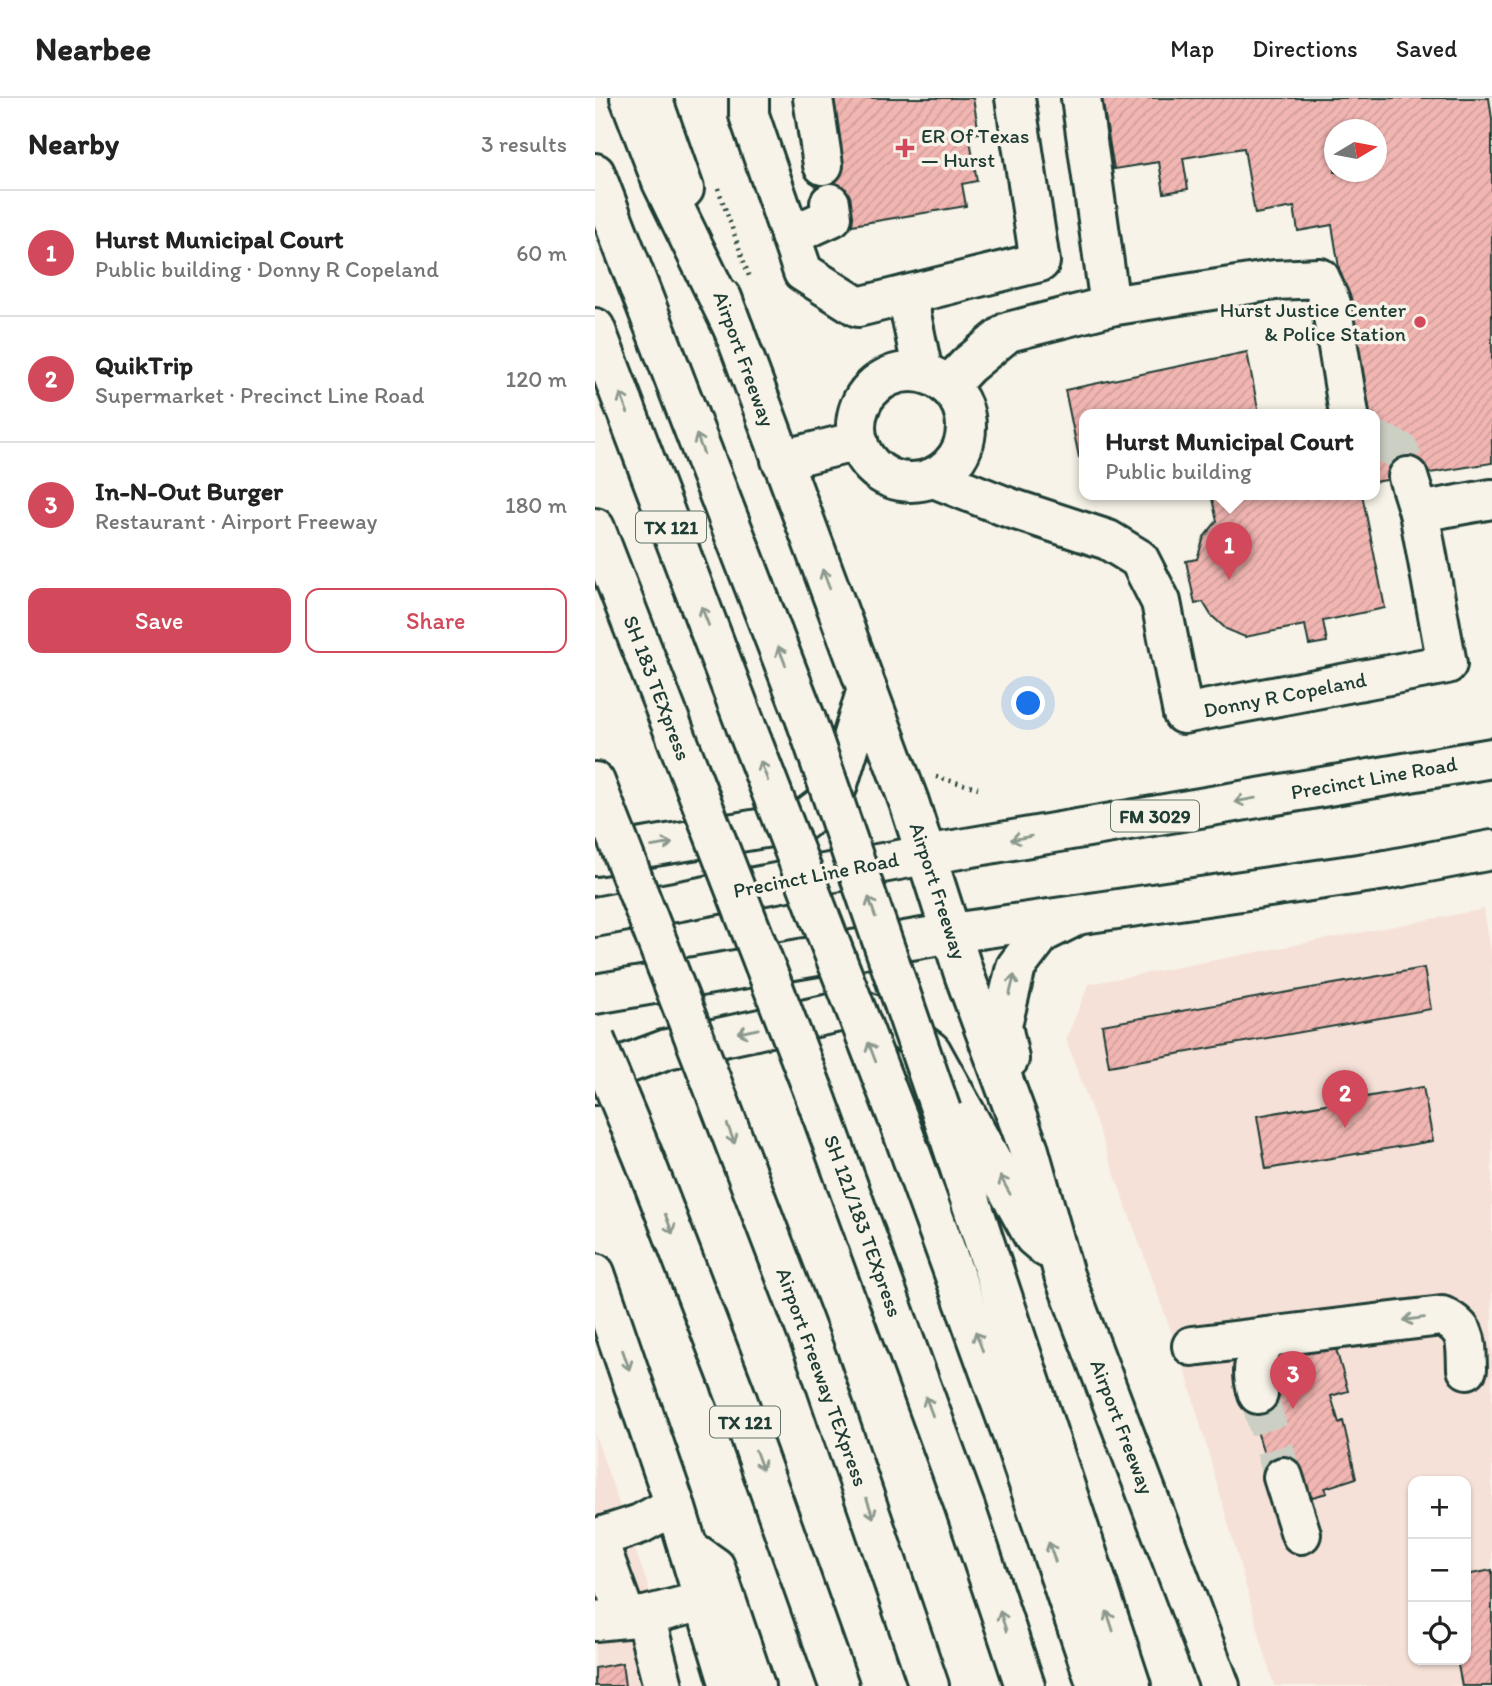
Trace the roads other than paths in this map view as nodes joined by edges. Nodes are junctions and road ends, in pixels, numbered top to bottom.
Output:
1 (647, 98) edge
2 (749, 98) edge
3 (813, 98) edge
4 (1015, 98) edge
5 (1081, 98) edge
6 (823, 165) dead end
7 (595, 173) edge
8 (830, 203) dead end
9 (790, 236) junction
10 (894, 298) junction
11 (1110, 306) junction
12 (595, 328) edge
13 (920, 378) junction
14 (1348, 409) edge
15 (858, 441) junction
16 (782, 460) junction
17 (934, 478) junction
18 (1492, 499) edge
19 (595, 528) edge
20 (867, 689) junction
21 (1492, 758) edge
22 (689, 770) joint
23 (595, 782) edge
24 (605, 845) edge
25 (1492, 850) edge
26 (925, 855) junction
27 (1079, 915) junction
28 (595, 917) edge
29 (952, 933) junction
30 (595, 994) edge
31 (595, 1040) edge
32 (595, 1085) edge
33 (1028, 1147) junction
34 (1059, 1258) junction
35 (598, 1289) edge
36 (1268, 1337) junction
37 (1192, 1346) dead end
38 (1467, 1369) dead end
39 (1258, 1394) tunnel mouth
40 (1283, 1477) tunnel mouth
41 (675, 1505) junction
42 (1300, 1534) dead end
43 (596, 1537) edge
44 (688, 1548) junction
45 (703, 1601) junction
46 (622, 1618) edge
47 (663, 1686) edge
48 (730, 1686) edge
49 (755, 1686) edge
50 (839, 1686) edge
51 (929, 1686) edge
52 (1024, 1686) edge
53 (1097, 1686) edge
54 (1131, 1686) edge
55 (1220, 1686) edge

1 - 16 main road, Airport Freeway
2 - 9 main road
3 - 6 main road
4 - 10 main road
5 - 11 main road
54 -> 7 main road, bridge
8 - 9 main road
9 - 10 main road
10 - 13 main road
11 - 13 main road
11 - 14 main road
53 -> 12 main road, TX 121, bridge
13 - 15 main road
13 - 17 main road
15 - 16 main road
15 - 17 main road, Donny R Copeland
20 -> 16 main road, Airport Freeway
17 - 18 main road, Donny R Copeland
19 - 22 main road, SH 183 TEXpress
24 -> 20 main road
20 - 26 main road, Airport Freeway
21 -> 26 main road, Precinct Line Road / FM 3029
52 -> 22 main road, SH 121/183 TEXpress, bridge
23 - 24 main road
24 -> 51 main road, Airport Freeway TEXpress, bridge
25 - 27 main road
26 - 28 main road, Precinct Line Road / FM 3029
26 - 29 main road, Airport Freeway
27 - 29 main road
33 -> 27 main road
29 - 30 main road
29 - 33 main road, Airport Freeway
31 -> 50 main road, TX 121, bridge
34 -> 32 main road
33 - 34 main road, Airport Freeway
34 - 55 main road, Airport Freeway
35 -> 41 main road
36 - 37 main road
38 -> 36 main road
36 - 39 main road
40 - 42 main road
41 - 43 main road
41 - 44 main road
43 - 46 main road
44 - 45 main road
44 - 49 main road
45 - 46 main road
45 - 48 main road
46 - 47 main road

